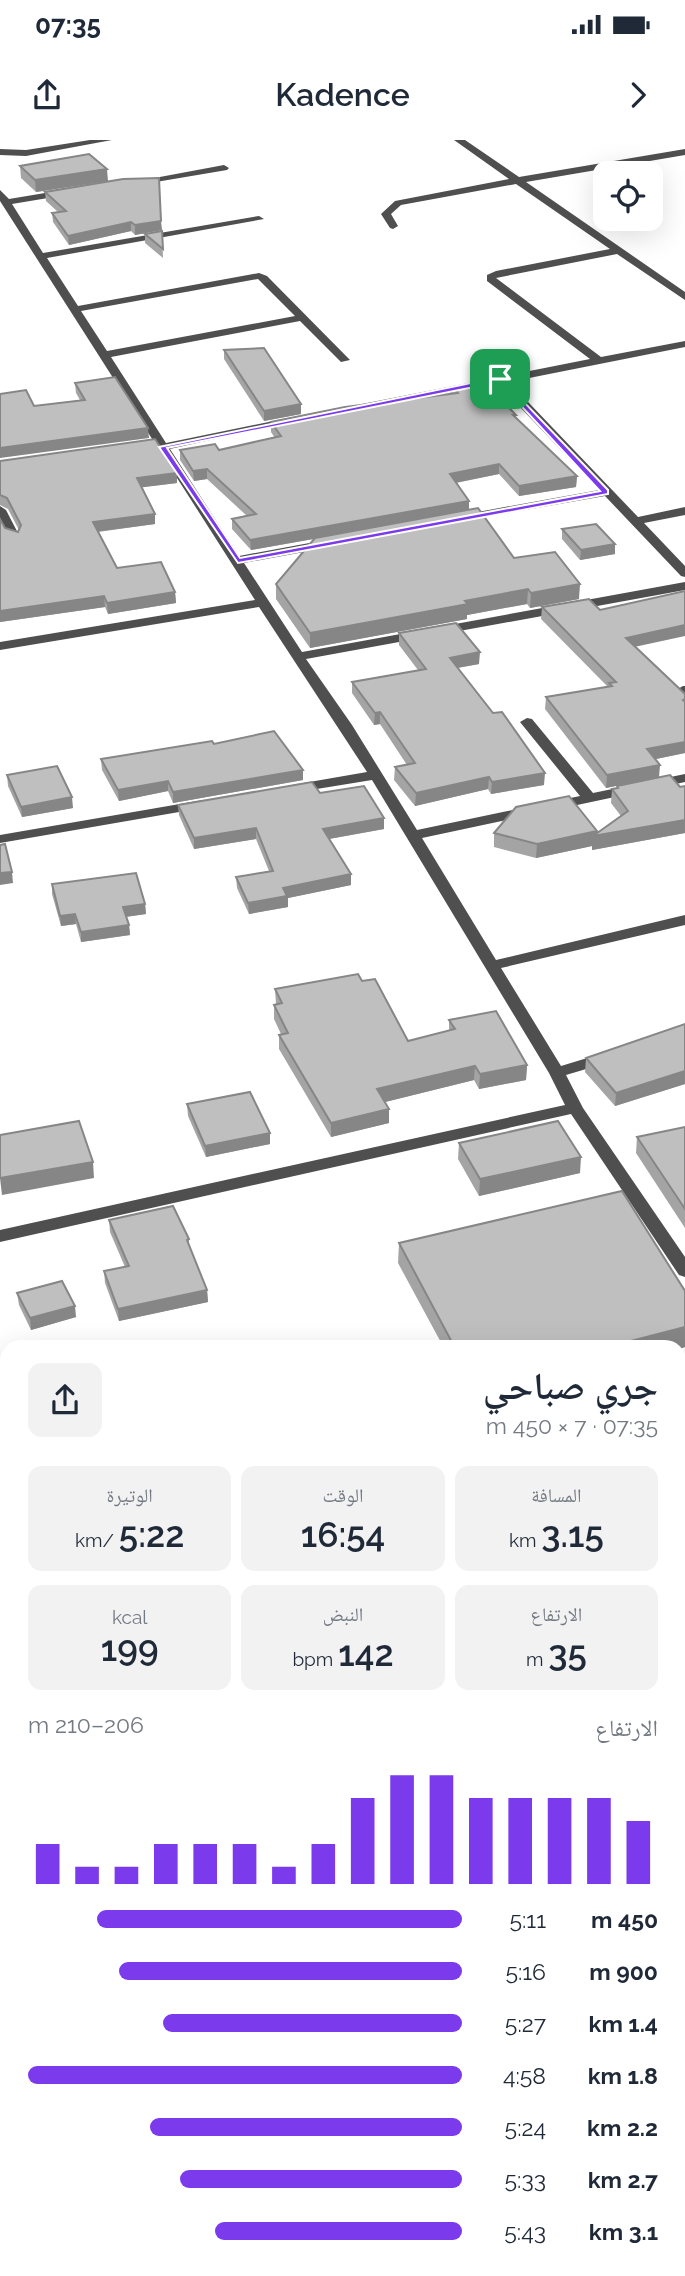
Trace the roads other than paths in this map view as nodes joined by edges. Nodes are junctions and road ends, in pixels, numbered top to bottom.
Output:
1 (107, 140) edge
2 (459, 140) edge
3 (90, 141) edge
4 (685, 152) edge
5 (2, 153) edge
6 (224, 168) dead end
7 (515, 180) junction
8 (129, 183) edge
9 (74, 191) edge
10 (3, 197) edge
11 (259, 219) dead end
12 (393, 226) dead end
13 (618, 251) junction
14 (42, 256) junction
15 (685, 297) edge
16 (76, 309) junction
17 (304, 317) junction
18 (685, 344) edge
19 (104, 355) junction
20 (345, 360) dead end
21 (600, 361) junction
22 (500, 379) junction
23 (355, 408) edge
24 (310, 417) edge
25 (156, 444) junction
26 (605, 492) junction
27 (0, 510) edge
28 (685, 511) edge
29 (634, 521) junction
30 (442, 522) edge
31 (14, 537) edge
32 (346, 540) edge
33 (238, 560) junction
34 (685, 573) edge
35 (685, 586) edge
36 (265, 603) junction
37 (0, 646) edge
38 (299, 657) junction
39 (527, 722) dead end
40 (375, 775) junction
41 (685, 778) edge
42 (281, 791) edge
43 (588, 796) junction
44 (214, 802) edge
45 (413, 835) junction
46 (0, 839) edge
47 (685, 920) edge
48 (493, 965) junction
49 (619, 1053) edge
50 (557, 1073) junction
51 (575, 1108) junction
52 (0, 1237) edge
53 (685, 1271) edge

1 - 3 street
2 - 7 street
3 - 5 street
4 - 7 street
6 - 8 street
7 - 12 street
7 - 13 street
9 - 10 street
10 - 14 street
11 - 14 street
13 - 15 street
13 - 21 street
14 - 16 street
16 - 17 street
16 - 19 street
17 - 19 street
17 - 20 street
18 - 21 street
19 - 25 street
21 - 22 street
22 - 23 street
22 - 26 street
24 - 25 street
25 - 33 street
26 - 29 street
26 - 30 street
27 - 31 street
28 - 29 street
29 - 34 street
32 - 33 street
33 - 36 street
35 - 38 street
36 - 37 street
36 - 38 street
38 - 40 street
39 - 43 street
40 - 42 street
40 - 45 street
41 - 43 street
43 - 45 street
44 - 46 street
45 - 48 street
47 - 48 street
48 - 50 street
49 - 50 street
50 - 51 street
51 - 52 street
51 - 53 street

